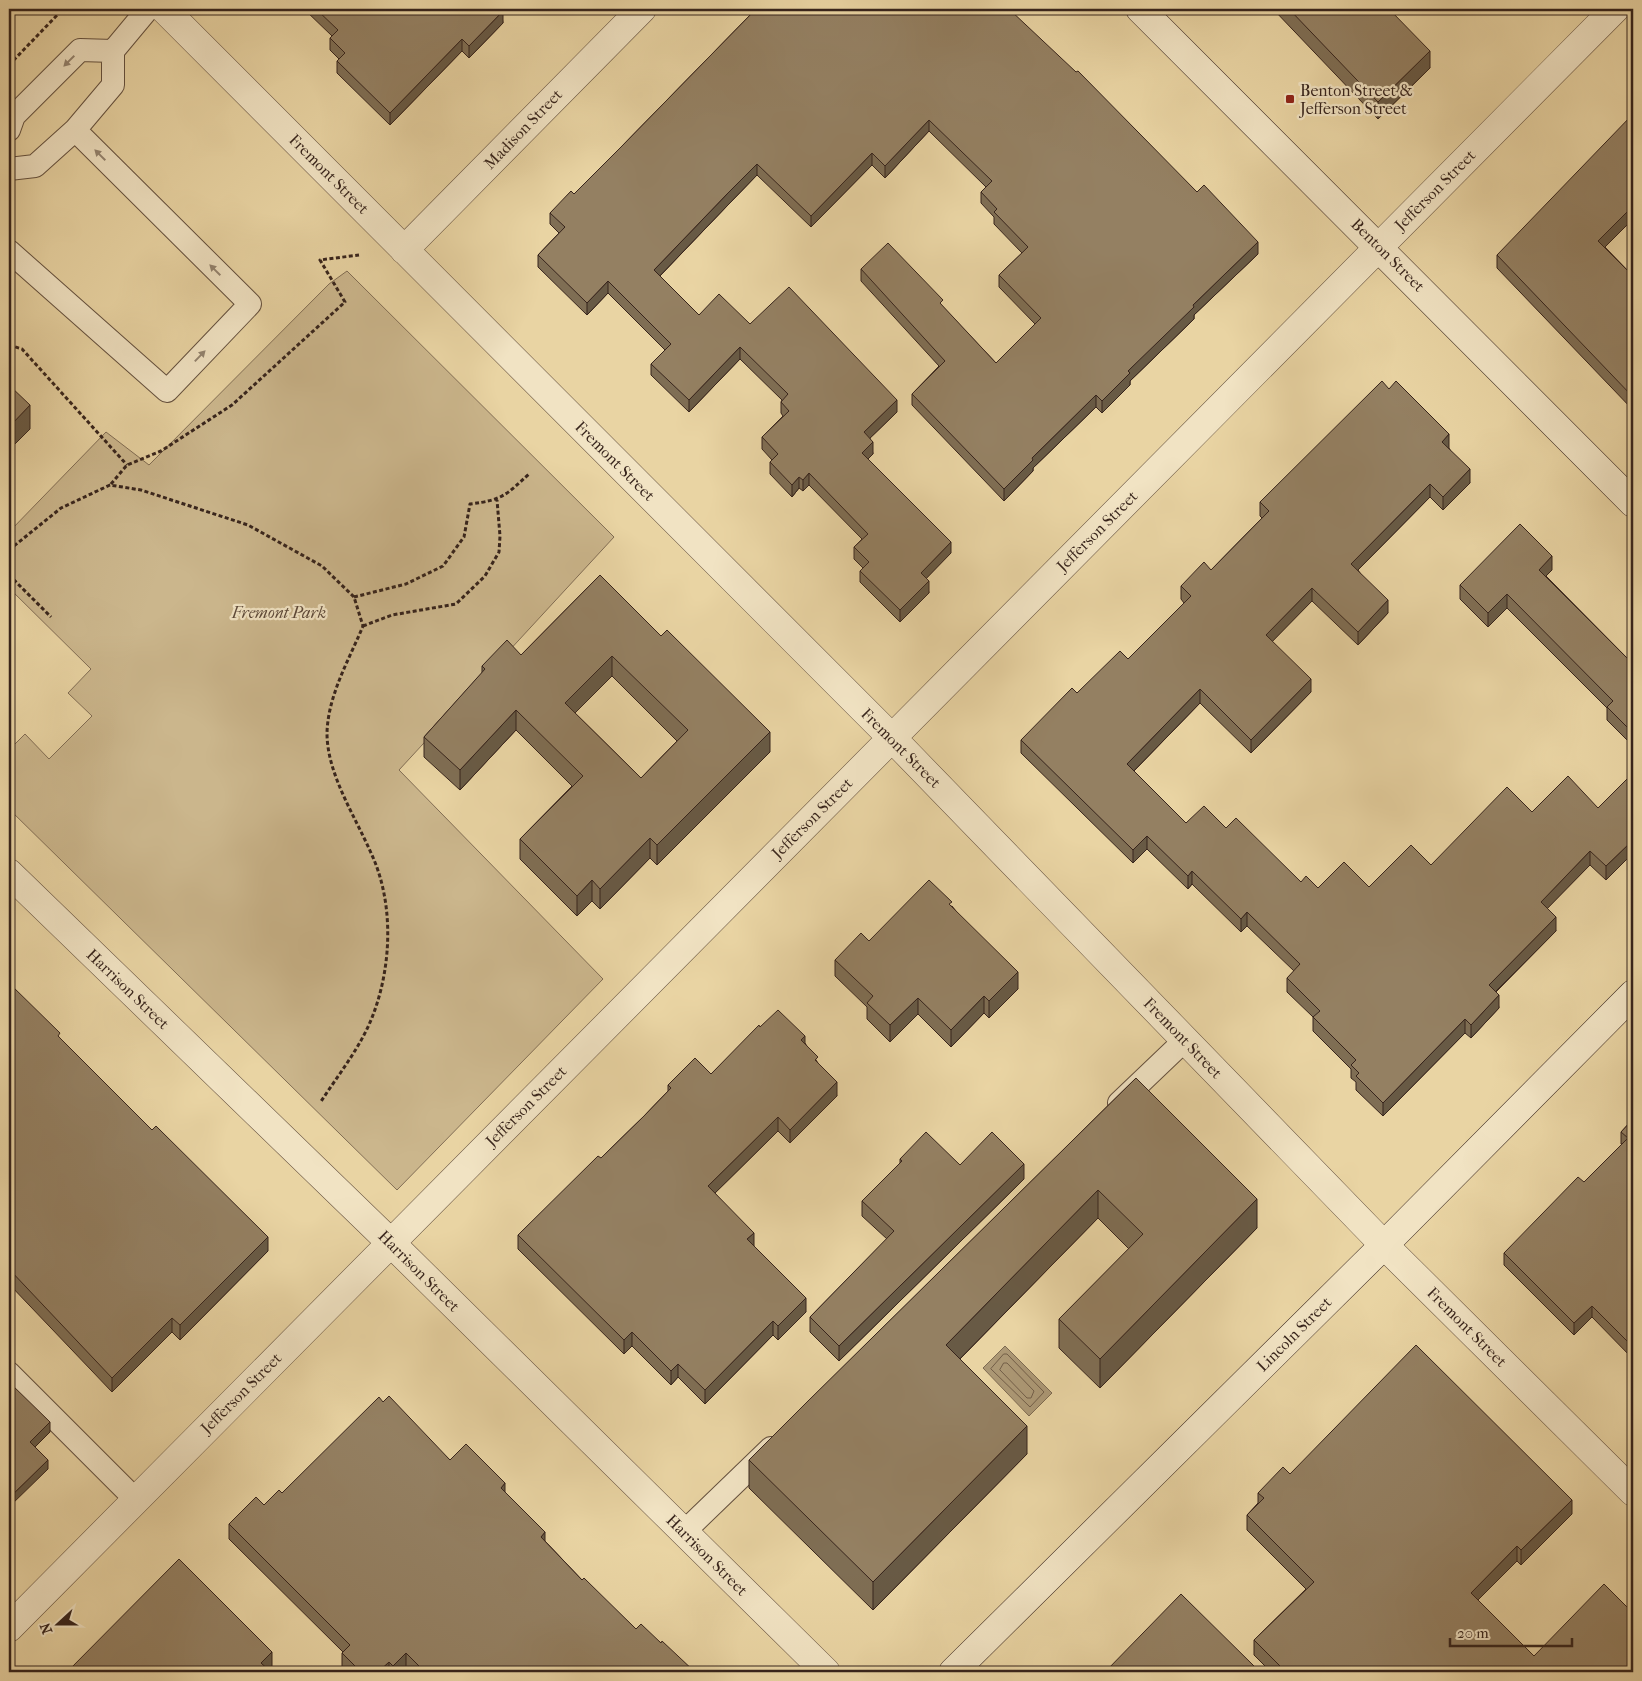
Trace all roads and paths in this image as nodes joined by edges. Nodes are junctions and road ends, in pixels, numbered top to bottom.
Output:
1 (63, 9) edge
2 (148, 9) edge
3 (164, 9) edge
4 (642, 9) edge
5 (1140, 9) edge
6 (1615, 9) edge
7 (113, 51) junction
8 (9, 65) edge
9 (9, 130) edge
10 (75, 130) junction
11 (9, 168) edge
12 (1379, 246) junction
13 (404, 250) junction
14 (9, 251) edge
15 (9, 345) edge
16 (127, 464) junction
17 (530, 473) dead end
18 (110, 485) junction
19 (497, 500) junction
20 (1633, 503) edge
21 (9, 550) edge
22 (9, 575) edge
23 (354, 596) junction
24 (51, 618) dead end
25 (363, 626) junction
26 (892, 738) junction
27 (9, 874) edge
28 (1633, 994) edge
29 (1185, 1040) junction
30 (320, 1103) dead end
31 (1107, 1115) edge
32 (391, 1243) junction
33 (1384, 1245) junction
34 (9, 1373) edge
35 (783, 1437) edge
36 (1633, 1492) edge
37 (136, 1500) junction
38 (684, 1532) junction
39 (9, 1628) edge
40 (826, 1672) edge
41 (952, 1672) edge

1 - 8 path
2 - 7 lane
3 - 13 street, Fremont Street
4 - 13 street, Madison Street
5 - 12 street, Benton Street
6 - 12 street, Jefferson Street
7 -> 9 lane
7 - 10 lane
10 - 11 lane
14 -> 10 lane
12 - 20 street, Benton Street
12 - 26 street, Jefferson Street
13 - 16 path
13 - 26 street, Fremont Street
15 - 16 path
16 - 18 path
17 - 19 path
18 - 21 path
18 - 23 path
19 - 23 path
19 - 25 path
22 - 24 path
23 - 25 path
25 - 30 path
26 - 29 street, Fremont Street
26 - 32 street, Jefferson Street
27 - 32 street, Harrison Street
28 - 33 street, Lincoln Street
29 - 31 lane
29 - 33 street, Fremont Street
32 - 37 street, Jefferson Street
32 - 38 street, Harrison Street
33 - 36 street, Fremont Street
33 - 41 street, Lincoln Street
34 - 37 lane
35 - 38 lane
37 - 39 street, Jefferson Street
38 - 40 street, Harrison Street

